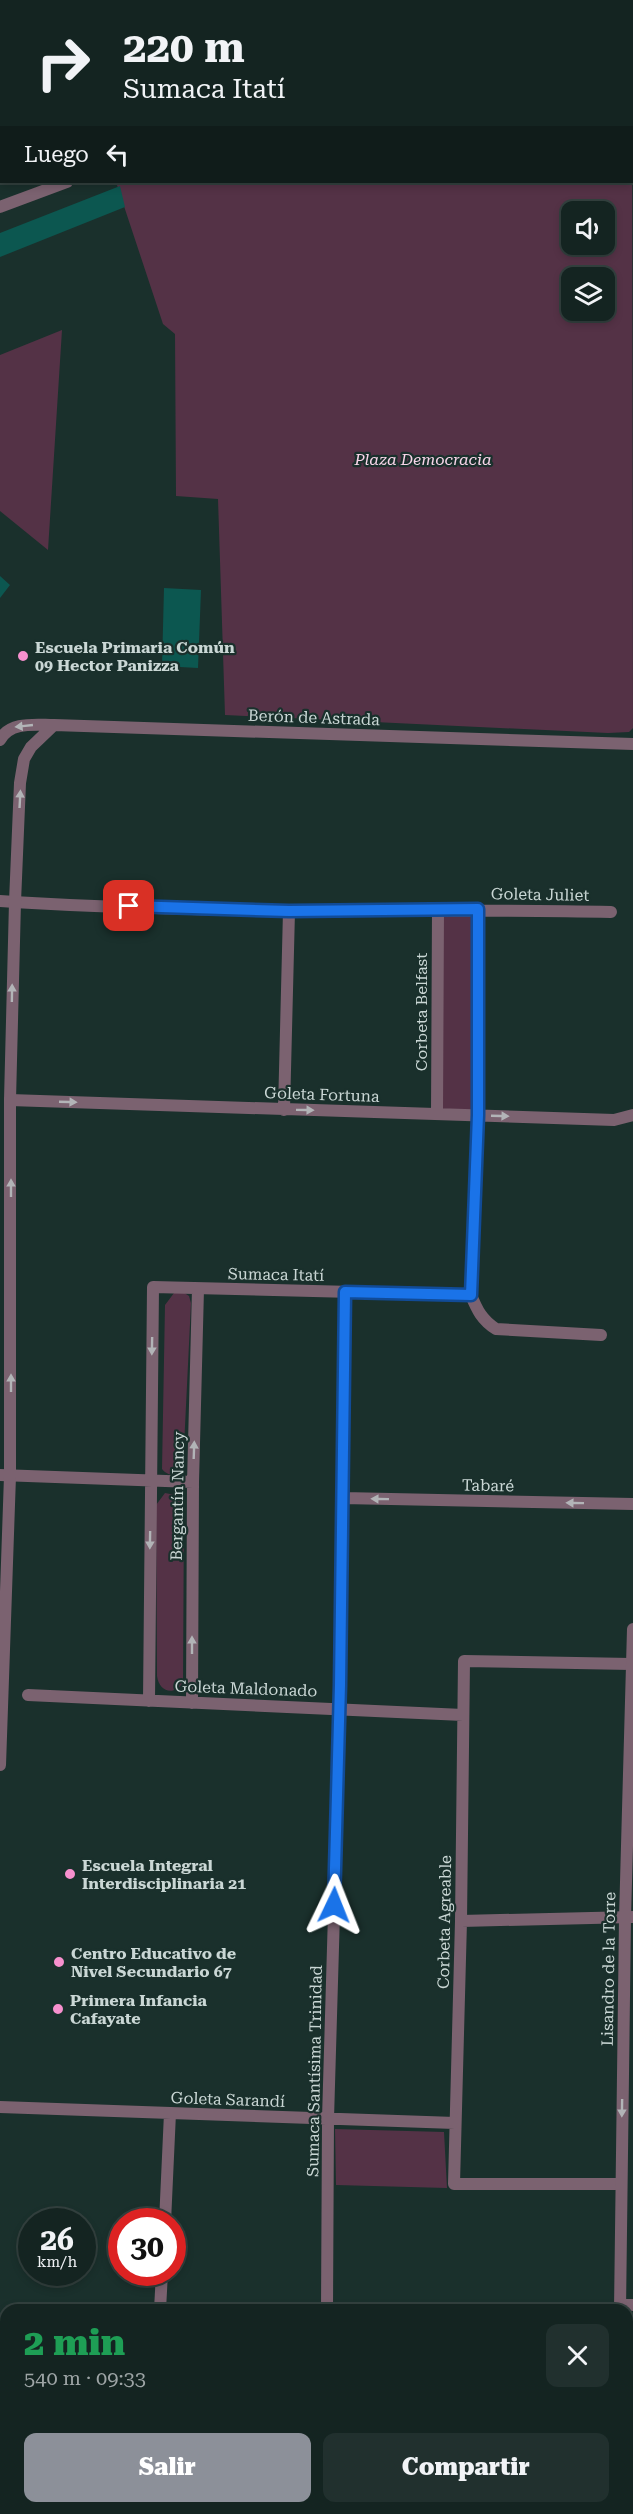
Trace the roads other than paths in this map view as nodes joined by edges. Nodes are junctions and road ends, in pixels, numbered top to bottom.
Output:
1 (64, 183) edge
2 (0, 207) edge
3 (54, 725) junction
4 (0, 740) edge
5 (633, 744) edge
6 (0, 901) edge
7 (15, 902) junction
8 (478, 909) junction
9 (438, 910) junction
10 (289, 911) junction
11 (611, 912) dead end
12 (5, 1099) edge
13 (284, 1110) junction
14 (437, 1113) junction
15 (478, 1115) junction
16 (633, 1115) edge
17 (153, 1287) joint
18 (198, 1289) junction
19 (345, 1292) junction
20 (471, 1295) junction
21 (601, 1335) dead end
22 (5, 1476) edge
23 (151, 1480) junction
24 (193, 1482) junction
25 (343, 1498) junction
26 (633, 1504) edge
27 (633, 1629) edge
28 (631, 1664) junction
29 (28, 1695) dead end
30 (148, 1701) junction
31 (192, 1703) junction
32 (340, 1708) junction
33 (463, 1715) junction
34 (0, 1765) edge
35 (629, 1917) edge
36 (461, 1920) junction
37 (0, 2107) edge
38 (170, 2113) junction
39 (328, 2119) junction
40 (455, 2123) junction
41 (621, 2184) junction
42 (166, 2208) edge
43 (161, 2286) edge
44 (160, 2304) edge
45 (327, 2304) edge
46 (624, 2304) edge

1 - 2 street
3 -> 4 street, Berón de Astrada
3 - 5 street, Berón de Astrada
7 -> 3 street
6 - 7 street, Goleta Juliet
7 - 10 street, Goleta Juliet
12 -> 7 street
8 - 9 street, Goleta Juliet
8 - 11 street, Goleta Juliet
8 - 15 street
9 - 10 street, Goleta Juliet
9 - 14 street, Corbeta Belfast
10 - 13 street
12 -> 13 street, Goleta Fortuna
22 -> 12 street
13 -> 14 street, Goleta Fortuna
14 - 15 street, Goleta Fortuna
15 -> 16 street, Goleta Fortuna
15 - 20 street
17 - 18 street, Sumaca Itatí
17 -> 23 street, Bergantín Nancy
18 - 19 street, Sumaca Itatí
24 -> 18 street, Bergantín Nancy
19 - 20 street, Sumaca Itatí
19 - 25 street, Sumaca Santísima Trinidad
20 - 21 street
22 - 23 street
22 - 34 street
23 - 24 street
23 -> 30 street, Bergantín Nancy
31 -> 24 street, Bergantín Nancy
26 -> 25 street, Tabaré
25 - 32 street, Sumaca Santísima Trinidad
27 - 28 street, Lisandro de la Torre
28 - 33 street, Corbeta Agreable
28 - 35 street, Lisandro de la Torre
29 - 30 street, Goleta Maldonado
30 - 31 street, Goleta Maldonado
31 - 32 street, Goleta Maldonado
32 - 33 street, Goleta Maldonado
32 - 39 street, Sumaca Santísima Trinidad
33 - 36 street, Corbeta Agreable
35 - 36 street
35 -> 41 street, Lisandro de la Torre
36 - 40 street, Corbeta Agreable
37 - 38 street, Goleta Sarandí
38 - 39 street, Goleta Sarandí
38 - 42 street
39 - 40 street, Goleta Sarandí
39 - 45 street, Sumaca Santísima Trinidad
40 - 41 street, Corbeta Agreable
41 - 46 street, Lisandro de la Torre
43 - 44 street

